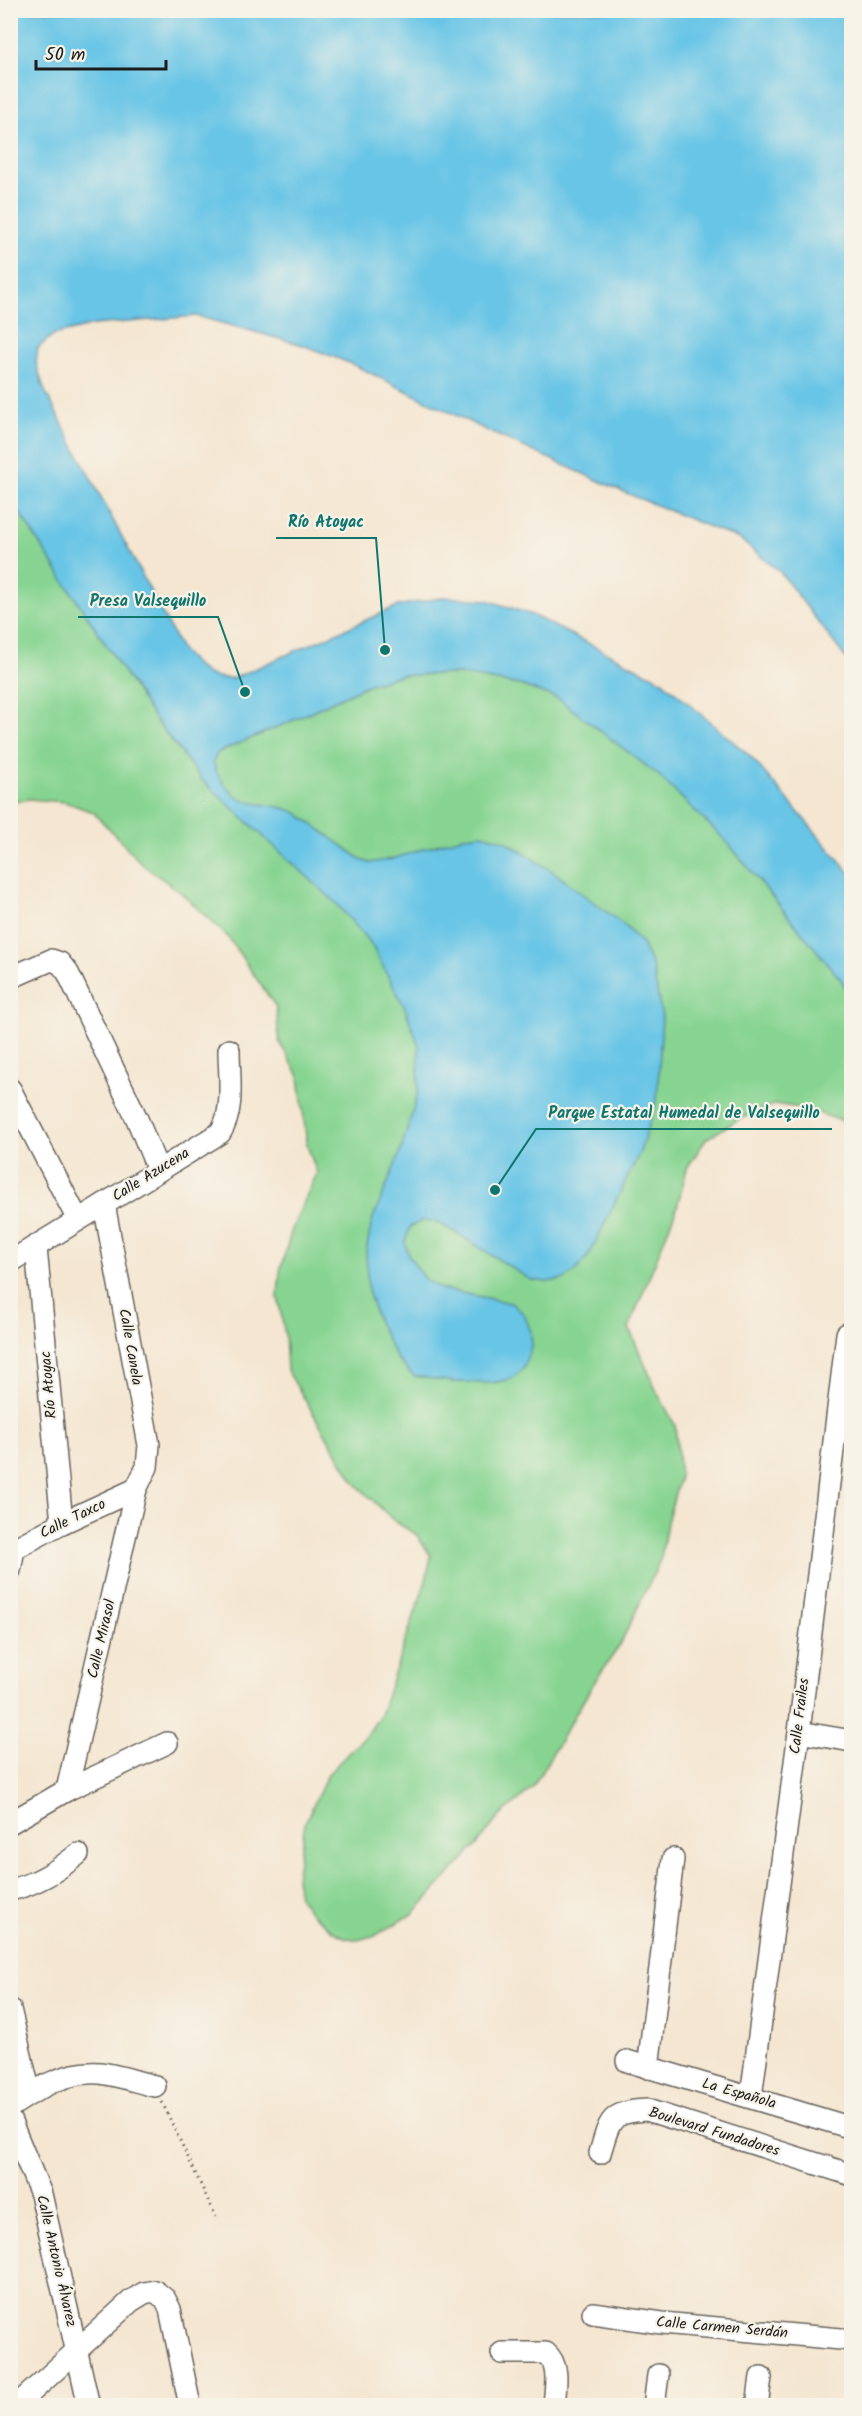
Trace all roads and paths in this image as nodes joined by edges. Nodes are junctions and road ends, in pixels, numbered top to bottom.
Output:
1 (10, 978) edge
2 (229, 1050) dead end
3 (10, 1089) edge
4 (158, 1170) junction
5 (104, 1204) junction
6 (78, 1220) junction
7 (36, 1248) junction
8 (10, 1262) edge
9 (847, 1334) dead end
10 (136, 1489) junction
11 (62, 1523) junction
12 (12, 1550) edge
13 (10, 1570) edge
14 (799, 1732) junction
15 (852, 1741) edge
16 (167, 1743) dead end
17 (67, 1790) junction
18 (10, 1822) edge
19 (78, 1854) dead end
20 (673, 1859) dead end
21 (10, 1890) edge
22 (10, 2009) edge
23 (627, 2061) dead end
24 (648, 2068) junction
25 (154, 2086) joint
26 (30, 2094) junction
27 (751, 2097) junction
28 (10, 2107) edge
29 (10, 2120) edge
30 (852, 2128) edge
31 (600, 2153) dead end
32 (852, 2175) edge
33 (216, 2217) dead end
34 (593, 2313) dead end
35 (852, 2340) edge
36 (77, 2350) junction
37 (502, 2353) dead end
38 (658, 2375) dead end
39 (760, 2378) dead end
40 (16, 2406) edge
41 (89, 2406) edge
42 (190, 2406) edge
43 (554, 2406) edge
44 (654, 2406) edge
45 (757, 2406) edge

1 - 4 street
2 - 4 street, Calle Azucena
3 - 6 street
4 - 5 street, Calle Azucena
5 - 6 street, Calle Azucena
5 - 10 street, Calle Canela
6 - 7 street, Calle Azucena
7 - 8 street, Calle Azucena
7 - 11 street, Río Atoyac
9 - 14 street, Calle Frailes
10 - 11 street, Calle Taxco
10 - 17 street, Calle Mirasol
11 - 12 street, Calle Taxco
12 - 13 street
14 - 15 street
14 - 27 street, Calle Frailes
16 - 17 street
17 - 18 street
19 - 21 street
20 - 24 street
22 - 26 street
23 - 24 street, La Española
24 - 27 street, La Española
25 - 26 street
25 - 33 path
26 - 28 street
27 - 30 street, La Española
29 - 36 street, Calle Antonio Álvarez
31 - 32 street, Boulevard Fundadores
34 - 35 street, Calle Carmen Serdán
36 - 40 street
36 - 41 street, Calle Antonio Álvarez
36 - 42 street
37 - 43 street
38 - 44 street
39 - 45 street

